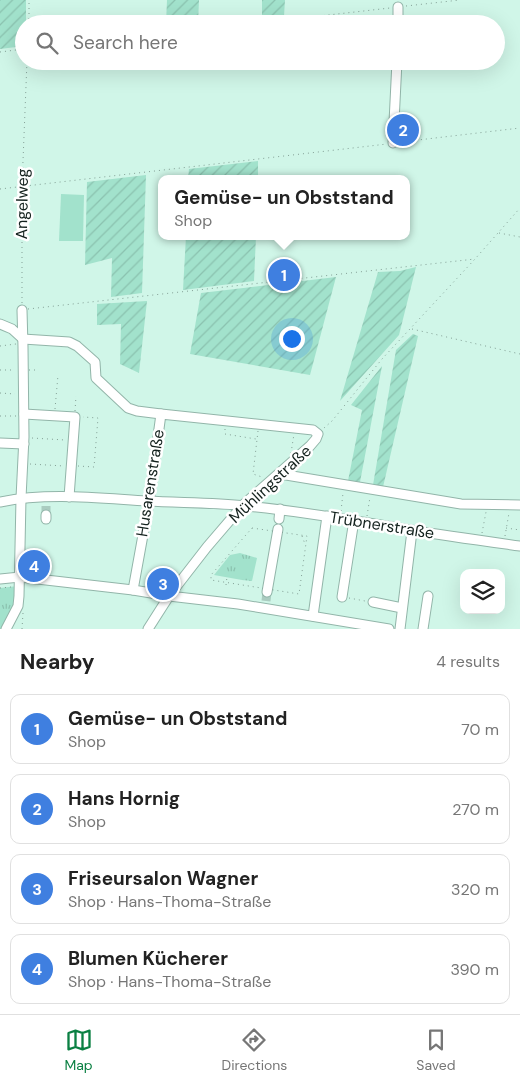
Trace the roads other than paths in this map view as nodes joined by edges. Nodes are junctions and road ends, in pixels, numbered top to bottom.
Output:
1 (398, 7) road end
2 (398, 15) edge
3 (397, 70) edge
4 (393, 143) road end
5 (22, 310) road end
6 (0, 324) edge
7 (23, 343) junction
8 (161, 414) junction
9 (24, 415) junction
10 (318, 434) joint
11 (24, 441) junction
12 (0, 443) edge
13 (276, 477) junction
14 (69, 497) junction
15 (21, 498) junction
16 (0, 502) edge
17 (149, 502) junction
18 (243, 505) junction
19 (520, 505) edge
20 (280, 509) junction
21 (327, 516) junction
22 (354, 520) junction
23 (412, 531) junction
24 (520, 546) edge
25 (0, 579) edge
26 (20, 582) junction
27 (132, 590) junction
28 (169, 596) junction
29 (428, 596) dead end
30 (342, 597) road end
31 (266, 598) junction
32 (373, 602) road end
33 (402, 608) junction
34 (313, 616) junction
35 (359, 627) edge
36 (6, 629) edge
37 (148, 629) edge
38 (389, 629) edge
39 (400, 629) edge
40 (423, 629) edge

1 - 2 street
3 - 4 street
5 - 7 street
6 - 7 street
7 - 8 street
7 - 9 street
8 - 10 street, Husarenstraße
8 - 17 street, Husarenstraße
9 - 11 street
9 - 14 street
10 - 13 street, Mühlingstraße
11 - 12 street
11 - 15 street
13 - 18 street, Mühlingstraße
13 - 19 street
14 - 15 street, Trübnerstraße
14 - 17 street, Trübnerstraße
15 - 16 street, Trübnerstraße
15 - 26 street
17 - 18 street, Trübnerstraße
17 - 27 street, Husarenstraße
18 - 20 street, Trübnerstraße
18 - 28 street, Mühlingstraße
20 - 21 street, Trübnerstraße
20 - 31 street
21 - 22 street, Trübnerstraße
21 - 34 street
22 - 23 street, Trübnerstraße
22 - 30 street
23 - 24 street, Trübnerstraße
23 - 33 street
25 - 26 street
26 - 27 street
26 - 36 street
27 - 28 street
28 - 31 street
28 - 37 street, Mühlingstraße
29 - 40 street
31 - 34 street
32 - 33 street
33 - 39 street
34 - 35 street
35 - 38 street

